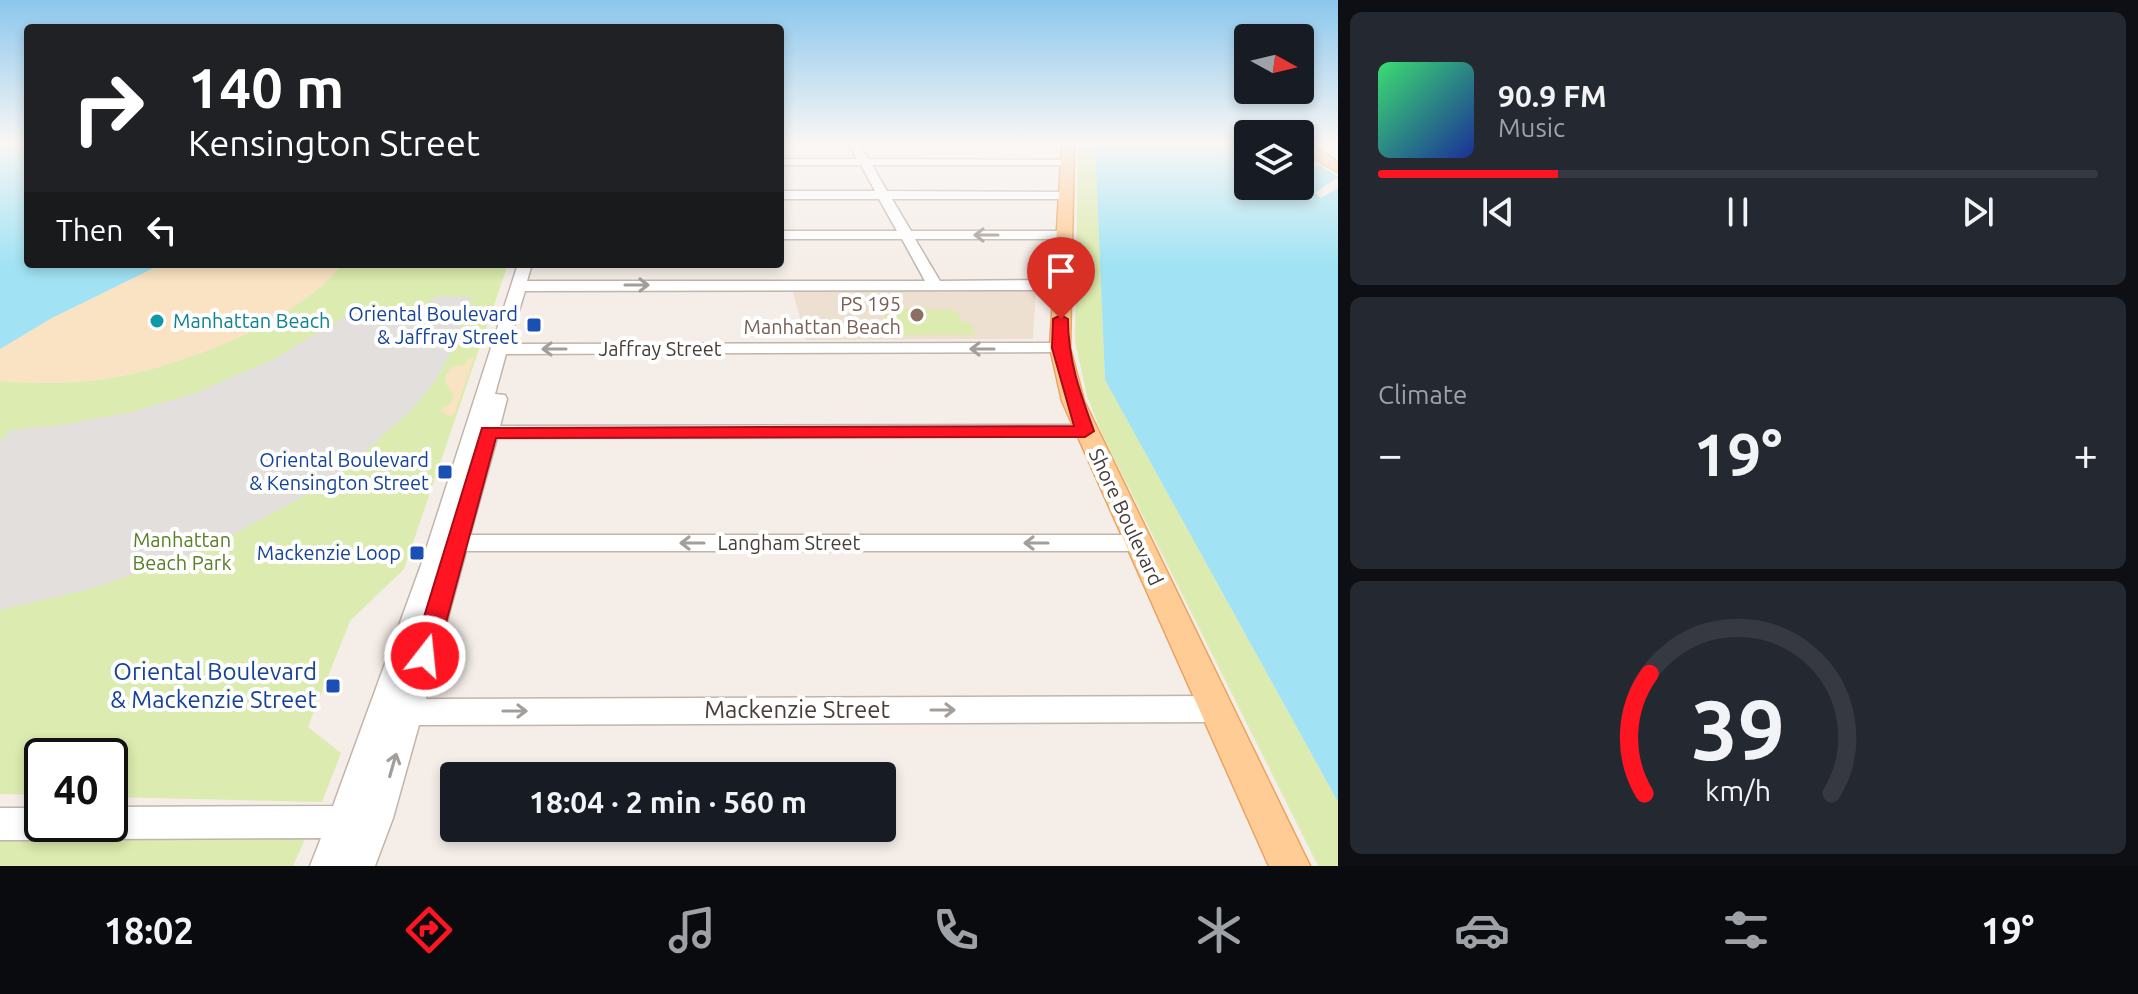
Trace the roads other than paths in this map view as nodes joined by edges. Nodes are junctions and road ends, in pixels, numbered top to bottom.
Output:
1 (878, 184) edge
2 (1067, 184) edge
3 (784, 195) edge
4 (884, 195) junction
5 (1066, 195) junction
6 (784, 235) edge
7 (907, 235) junction
8 (1064, 235) junction
9 (528, 275) edge
10 (935, 285) junction
11 (1061, 285) junction
12 (1060, 348) junction
13 (506, 349) junction
14 (1085, 431) junction
15 (481, 432) junction
16 (448, 543) junction
17 (1138, 543) junction
18 (1217, 709) junction
19 (409, 712) junction
20 (380, 724) junction
21 (346, 822) junction
22 (128, 823) edge
23 (0, 824) edge
24 (24, 824) edge
25 (327, 866) edge
26 (358, 866) edge
27 (1290, 866) edge

1 - 4 street
2 - 5 main road, Shore Boulevard
3 - 4 street
4 - 5 street
4 - 7 street
5 - 8 main road, Shore Boulevard
6 - 7 street
8 -> 7 street
7 - 10 street
8 - 11 main road, Shore Boulevard
9 -> 10 street
9 - 13 street
10 - 11 street
11 - 12 main road, Shore Boulevard
12 -> 13 street, Jaffray Street
12 - 14 main road, Shore Boulevard
13 - 15 street
14 - 15 street
14 - 17 main road, Shore Boulevard
15 - 16 street
17 -> 16 street, Langham Street
16 - 19 street
16 - 20 street
17 - 18 main road, Shore Boulevard
19 -> 18 street, Mackenzie Street
18 - 27 main road, Shore Boulevard
19 - 20 street, Mackenzie Street
26 -> 19 street
20 - 21 street
21 - 22 street
21 - 25 street
23 - 24 street

